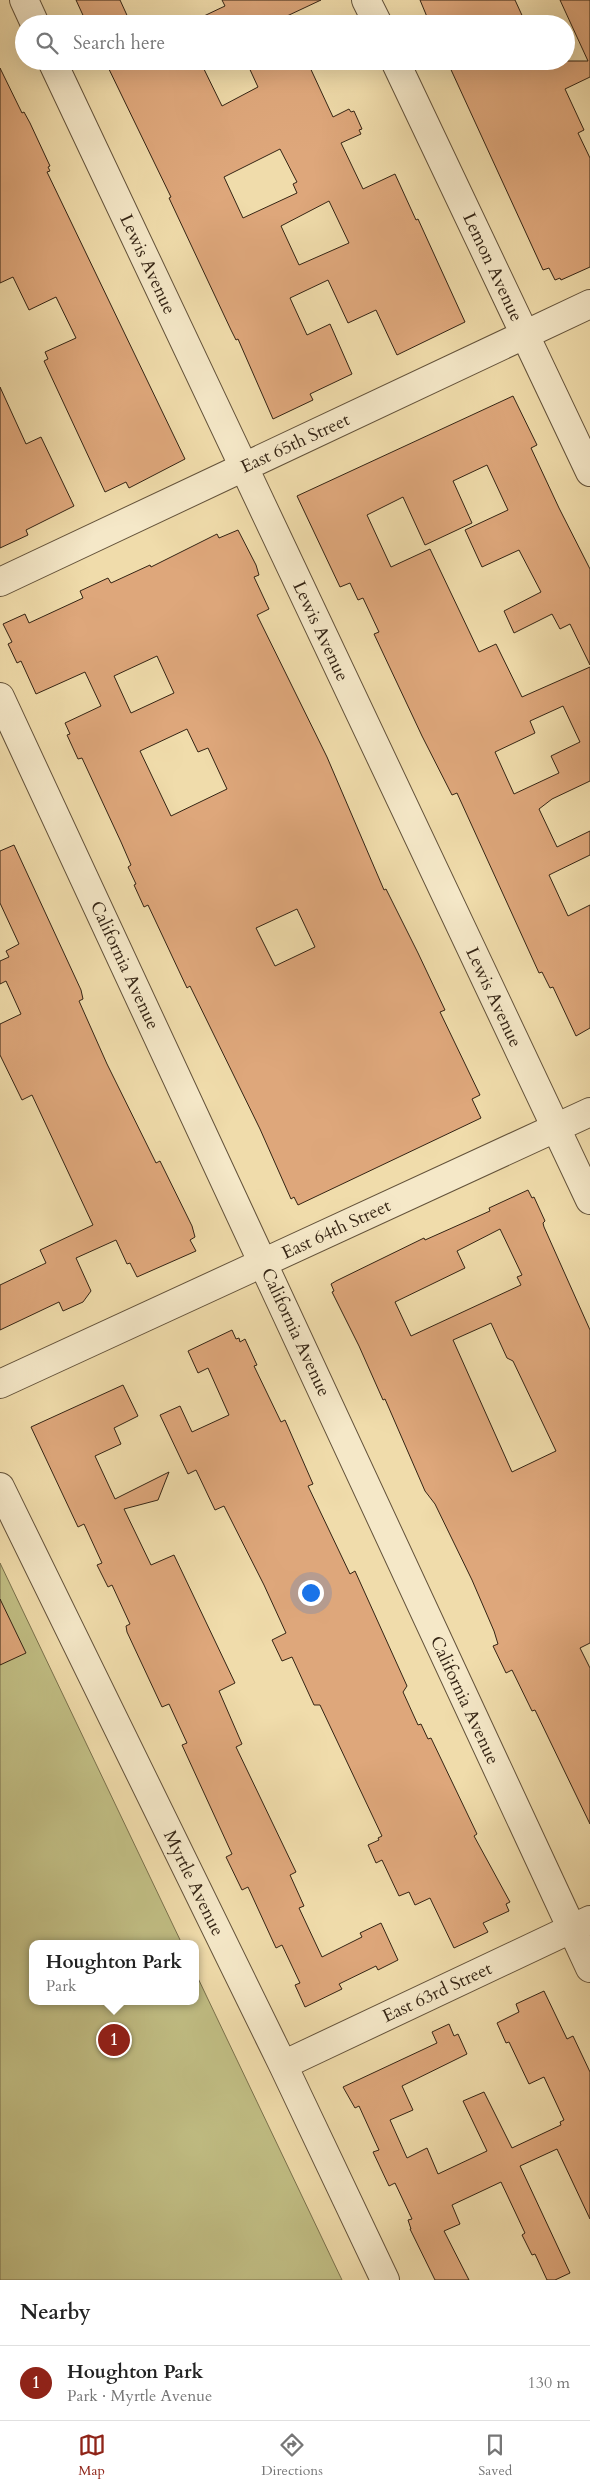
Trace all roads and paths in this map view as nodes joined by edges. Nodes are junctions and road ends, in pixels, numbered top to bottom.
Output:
1 (24, 0) edge
2 (366, 0) edge
3 (31, 15) edge
4 (374, 15) edge
5 (56, 70) edge
6 (400, 70) edge
7 (590, 304) edge
8 (525, 334) junction
9 (244, 467) junction
10 (590, 472) edge
11 (0, 582) edge
12 (0, 697) edge
13 (590, 1112) edge
14 (556, 1128) junction
15 (590, 1200) edge
16 (264, 1262) junction
17 (0, 1384) edge
18 (0, 1487) edge
19 (580, 1924) edge
20 (590, 1968) edge
21 (283, 2065) junction
22 (385, 2280) edge

1 - 3 street
2 - 4 street
5 - 9 street, Lewis Avenue
6 - 8 street, Lemon Avenue
7 - 8 street, East 65th Street
8 - 9 street, East 65th Street
8 - 10 street, Lemon Avenue
9 - 11 street, East 65th Street
9 - 14 street, Lewis Avenue
12 - 16 street, California Avenue
13 - 14 street, East 64th Street
14 - 15 street, Lewis Avenue
14 - 16 street, East 64th Street
16 - 17 street, East 64th Street
16 - 19 street, California Avenue
18 - 21 street, Myrtle Avenue
19 - 20 street, California Avenue
19 - 21 street, East 63rd Street
21 - 22 street, Myrtle Avenue

